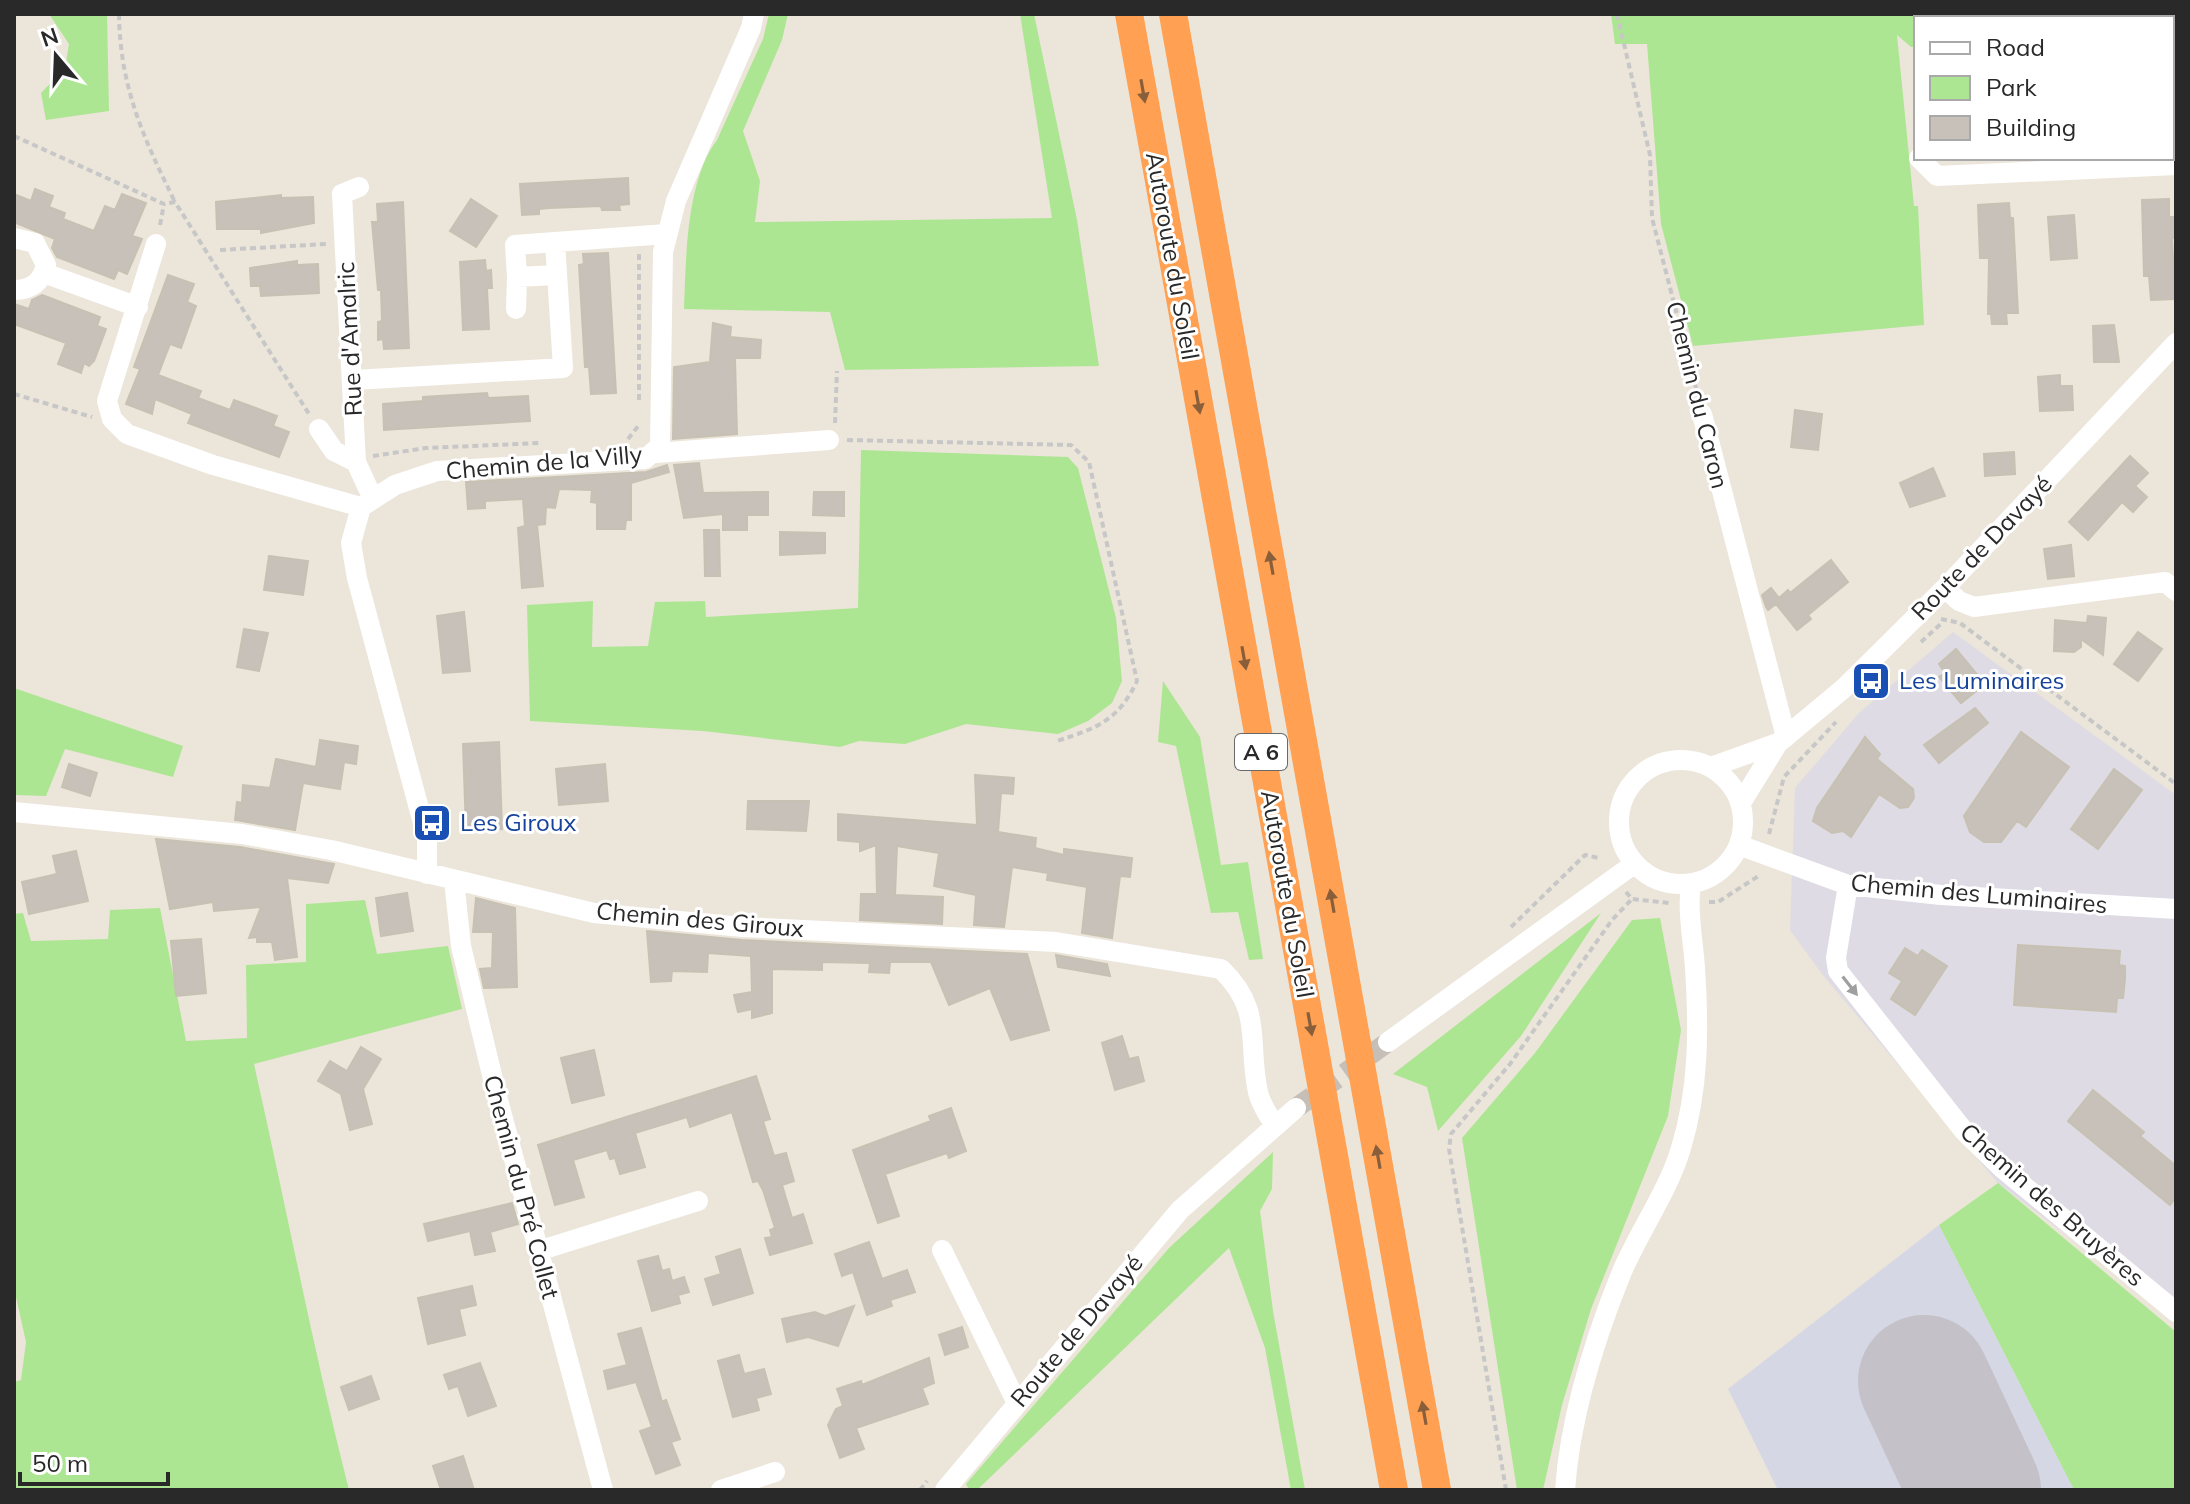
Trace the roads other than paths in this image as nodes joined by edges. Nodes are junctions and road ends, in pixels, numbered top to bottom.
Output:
1 (754, 14) edge
2 (1129, 14) edge
3 (1173, 14) edge
4 (1921, 160) edge
5 (2176, 165) edge
6 (359, 187) dead end
7 (667, 234) junction
8 (14, 238) edge
9 (555, 242) junction
10 (156, 244) dead end
11 (44, 273) junction
12 (557, 275) junction
13 (517, 277) junction
14 (14, 290) edge
15 (138, 307) junction
16 (516, 309) dead end
17 (2176, 343) edge
18 (354, 380) junction
19 (1702, 414) road end
20 (319, 429) road end
21 (829, 440) road end
22 (656, 453) junction
23 (356, 462) junction
24 (367, 503) junction
25 (1945, 588) junction
26 (2176, 591) edge
27 (1782, 740) junction
28 (1711, 767) junction
29 (1741, 803) junction
30 (14, 812) edge
31 (1739, 845) junction
32 (1634, 864) junction
33 (427, 874) junction
34 (454, 880) junction
35 (1691, 883) junction
36 (1848, 885) junction
37 (2176, 909) edge
38 (1388, 1042) tunnel mouth
39 (1296, 1108) tunnel mouth
40 (1275, 1126) junction
41 (698, 1201) dead end
42 (942, 1250) dead end
43 (538, 1251) junction
44 (2176, 1312) edge
45 (1017, 1403) junction
46 (775, 1472) dead end
47 (603, 1490) edge
48 (721, 1490) edge
49 (945, 1490) edge
50 (1394, 1490) edge
51 (1437, 1490) edge
52 (1565, 1490) edge

1 - 7 street, Chemin de la Villy
2 -> 50 highway, Autoroute du Soleil / A 6
51 -> 3 highway, Autoroute du Soleil / A 6
4 - 5 street
6 - 18 street, Rue d'Amalric
7 - 9 street
7 - 22 street, Chemin de la Villy
8 - 11 street
9 - 12 street
9 - 13 street
10 - 15 street
11 - 14 street
11 - 15 street
12 - 13 street
12 - 18 street
13 - 16 street
15 - 24 street
17 - 25 street, Route de Davayé
18 - 23 street, Rue d'Amalric
19 - 27 street, Chemin du Caron
20 - 23 street
21 - 22 street
22 - 24 street, Chemin de la Villy
23 - 24 street, Rue d'Amalric
24 - 33 street
25 - 26 street
25 - 27 street, Route de Davayé
27 - 28 street, Route de Davayé
27 - 29 street, Route de Davayé
28 - 29 street
28 - 32 street
29 - 31 street
30 - 33 street, Chemin des Giroux
31 - 35 street
31 - 36 street, Chemin des Luminaires
32 - 35 street
32 - 38 street
33 - 34 street, Chemin des Giroux
34 - 40 street, Chemin des Giroux
34 - 43 street, Chemin du Pré Collet
35 - 52 street
36 - 37 street, Chemin des Luminaires
36 -> 44 street, Chemin des Bruyères
39 - 40 street, Route de Davayé
40 - 45 street, Route de Davayé
41 - 43 street
42 - 45 street
43 - 47 street, Chemin du Pré Collet
45 - 49 street, Route de Davayé
46 - 48 street

